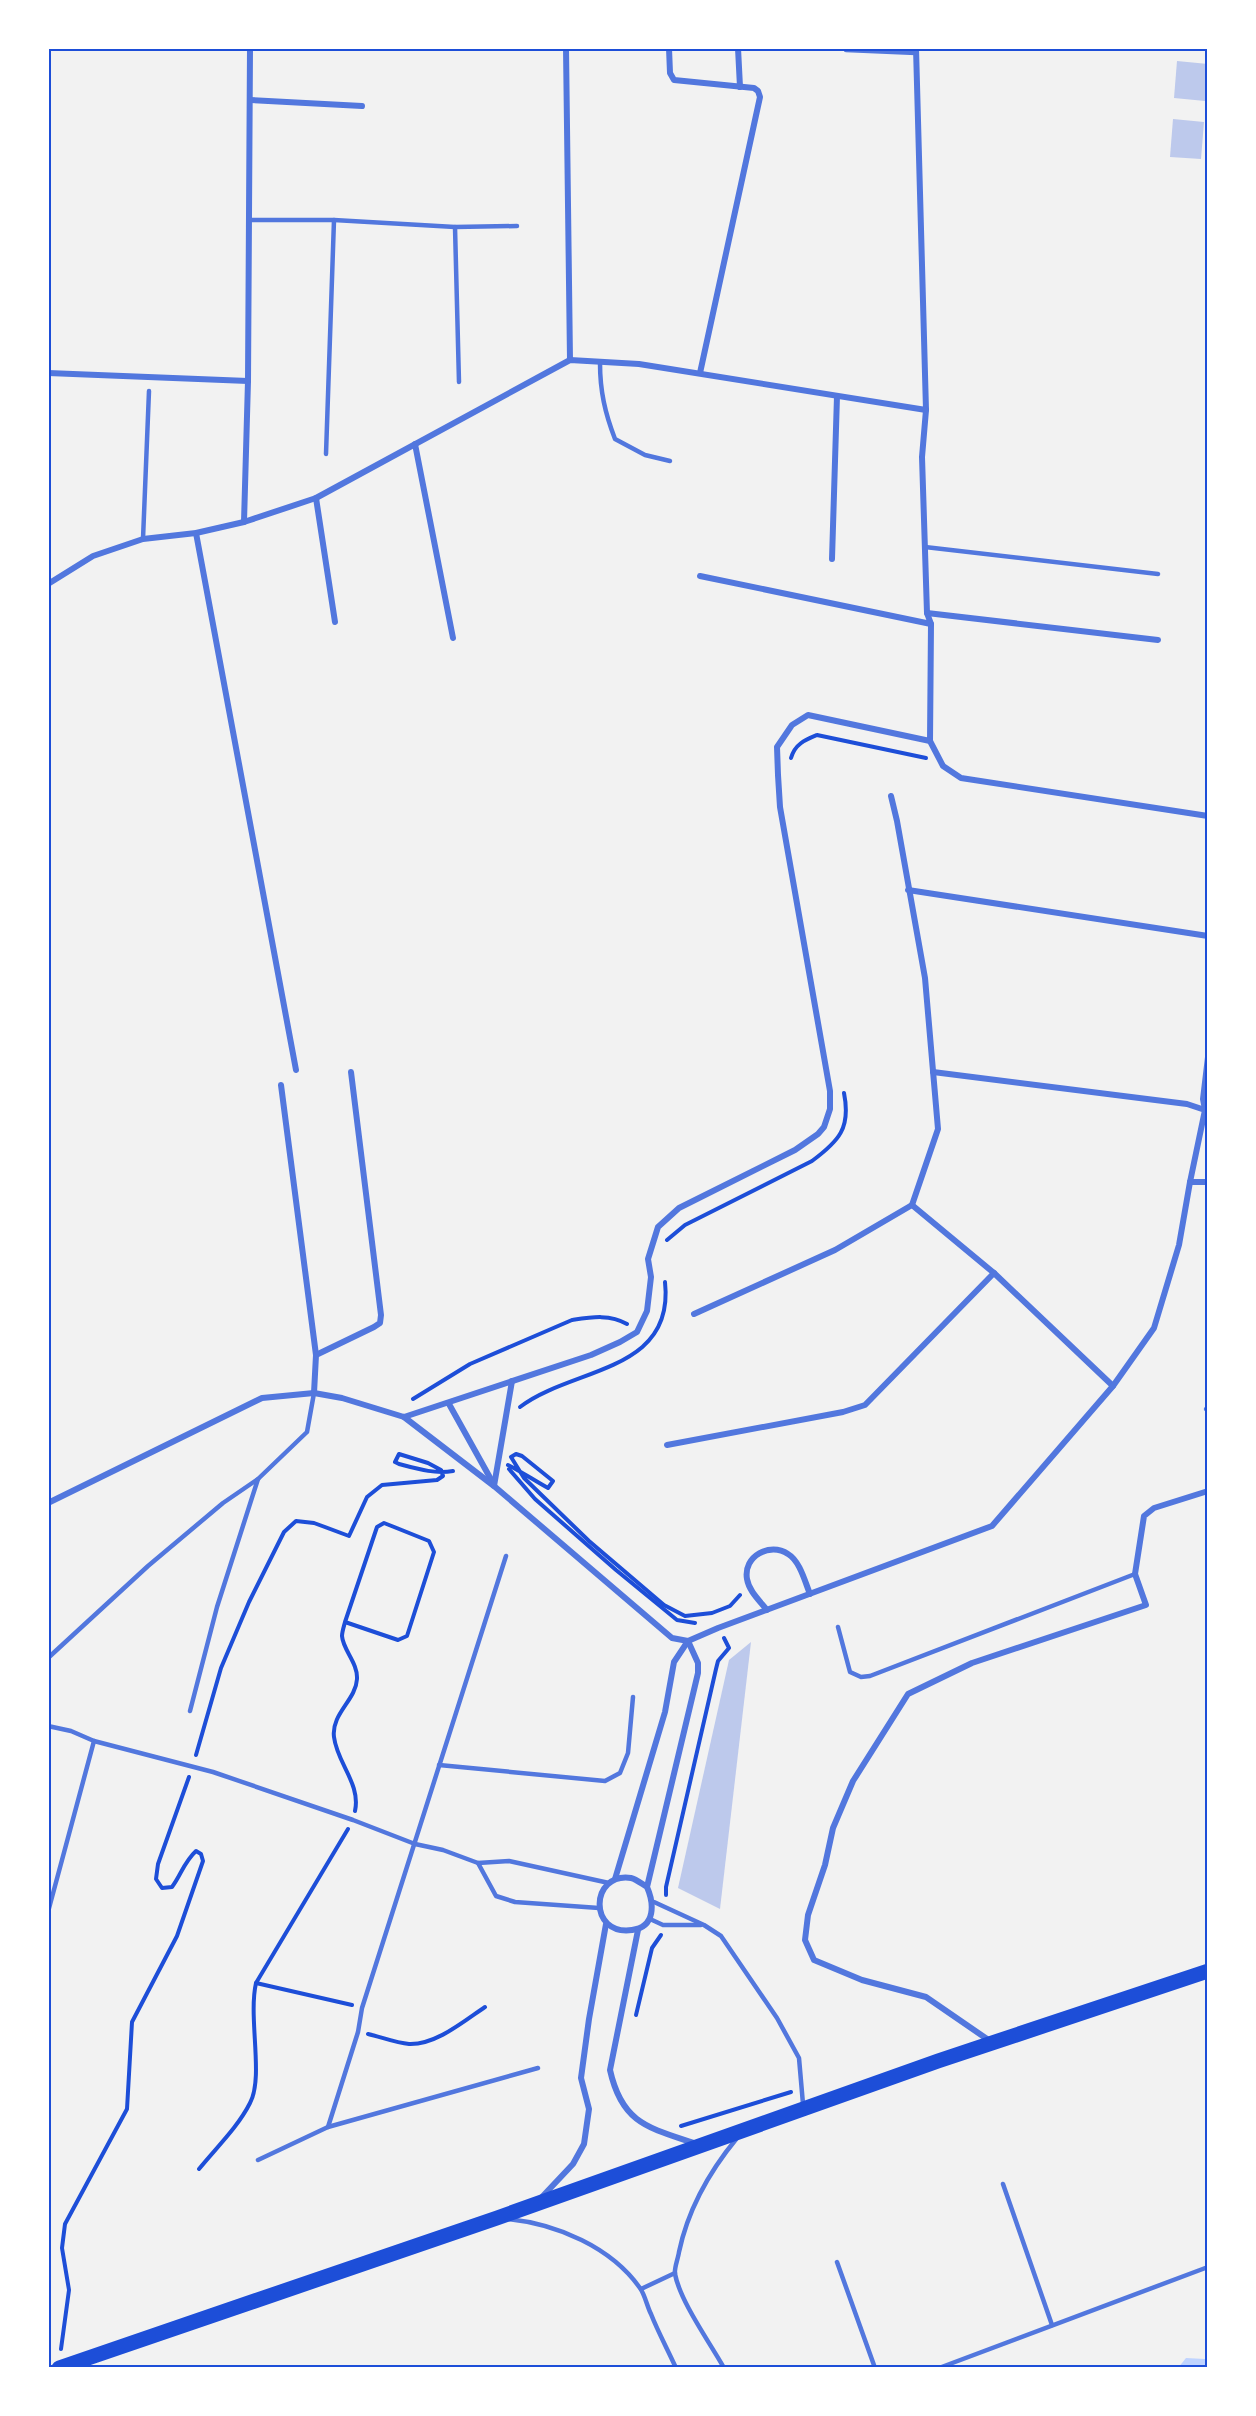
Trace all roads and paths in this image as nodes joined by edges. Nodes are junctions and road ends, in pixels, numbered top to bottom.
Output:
1 (250, 48) edge
2 (566, 48) edge
3 (669, 48) edge
4 (738, 48) edge
5 (846, 50) dead end
6 (916, 51) edge
7 (740, 87) junction
8 (250, 100) junction
9 (362, 106) dead end
10 (249, 220) junction
11 (334, 220) junction
12 (517, 226) dead end
13 (455, 227) junction
14 (570, 360) junction
15 (600, 363) junction
16 (48, 373) edge
17 (700, 374) junction
18 (248, 381) junction
19 (459, 382) dead end
20 (149, 391) dead end
21 (837, 396) junction
22 (926, 410) junction
23 (415, 444) junction
24 (326, 454) dead end
25 (670, 461) dead end
26 (316, 498) junction
27 (244, 522) junction
28 (196, 533) junction
29 (143, 539) junction
30 (925, 547) junction
31 (832, 560) dead end
32 (1158, 574) dead end
33 (700, 576) dead end
34 (48, 585) edge
35 (927, 613) junction
36 (335, 622) dead end
37 (931, 624) junction
38 (453, 638) dead end
39 (1158, 640) dead end
40 (930, 741) junction
41 (939, 758) junction
42 (789, 761) dead end
43 (891, 796) dead end
44 (1208, 816) edge
45 (908, 890) junction
46 (1208, 936) edge
47 (1208, 1056) edge
48 (296, 1070) dead end
49 (351, 1072) dead end
50 (933, 1072) junction
51 (281, 1085) dead end
52 (843, 1088) dead end
53 (1206, 1111) edge
54 (1190, 1182) junction
55 (1208, 1182) edge
56 (912, 1205) junction
57 (663, 1250) dead end
58 (994, 1273) junction
59 (664, 1277) dead end
60 (694, 1314) dead end
61 (637, 1332) junction
62 (316, 1355) junction
63 (512, 1381) junction
64 (1113, 1386) junction
65 (314, 1393) junction
66 (406, 1403) dead end
67 (449, 1404) junction
68 (515, 1414) dead end
69 (404, 1417) junction
70 (667, 1445) dead end
71 (461, 1470) dead end
72 (258, 1479) junction
73 (494, 1486) junction
74 (1208, 1491) edge
75 (48, 1503) edge
76 (506, 1556) dead end
77 (1136, 1574) junction
78 (747, 1577) junction
79 (810, 1594) junction
80 (767, 1610) junction
81 (345, 1622) junction
82 (838, 1627) dead end
83 (718, 1628) junction
84 (688, 1641) junction
85 (48, 1658) edge
86 (633, 1697) dead end
87 (190, 1711) dead end
88 (48, 1726) edge
89 (94, 1741) junction
90 (439, 1765) junction
91 (192, 1766) junction
92 (353, 1820) junction
93 (415, 1844) junction
94 (478, 1863) junction
95 (612, 1881) junction
96 (647, 1887) junction
97 (654, 1902) junction
98 (599, 1908) junction
99 (668, 1908) junction
100 (48, 1912) edge
101 (650, 1919) junction
102 (606, 1924) junction
103 (663, 1925) junction
104 (704, 1925) junction
105 (638, 1930) junction
106 (1208, 1971) edge
107 (256, 1983) junction
108 (485, 2007) dead end
109 (362, 2008) junction
110 (636, 2016) dead end
111 (358, 2032) junction
112 (993, 2043) junction
113 (538, 2068) dead end
114 (803, 2089) junction
115 (804, 2109) junction
116 (674, 2125) dead end
117 (328, 2127) junction
118 (742, 2131) junction
119 (700, 2145) junction
120 (258, 2160) dead end
121 (199, 2169) dead end
122 (1003, 2184) dead end
123 (536, 2204) junction
124 (497, 2218) junction
125 (837, 2262) dead end
126 (1208, 2267) edge
127 (675, 2273) junction
128 (641, 2289) junction
129 (1052, 2325) junction
130 (59, 2362) edge
131 (676, 2368) edge
132 (724, 2368) edge
133 (875, 2368) edge
134 (939, 2368) edge

1 - 8 street
2 - 14 street
3 - 7 street
4 - 7 street
5 - 6 lane
6 - 22 street
7 - 17 street
8 - 9 street
8 - 10 street
10 - 11 lane
10 - 18 street
11 - 13 lane
11 - 24 lane
12 - 13 lane
13 - 19 lane
14 - 15 street
14 - 23 street
15 - 17 street
15 - 25 lane
16 - 18 street
17 - 21 street
18 - 27 street
20 - 29 lane
21 - 22 street
21 - 31 street
22 - 30 street
23 - 26 street
23 - 38 street
26 - 27 street
26 - 36 street
27 - 28 street
28 - 29 street
28 - 48 street
29 - 34 street
30 - 32 lane
30 - 35 street
33 - 37 street
35 - 37 street
35 - 39 street
37 - 40 street
40 - 41 street
40 - 61 street
41 - 42 path
41 - 44 street
43 - 45 street
45 - 46 street
45 - 50 street
47 - 53 street
49 - 62 street
50 - 53 street
50 - 56 street
51 - 62 street
52 - 57 path
53 - 54 street
54 - 55 street
54 - 64 street
56 - 58 street
56 - 60 street
58 - 64 street
58 - 70 street
59 - 68 path
61 - 63 street
61 - 66 path
62 - 65 street
63 - 67 street
63 - 73 street
64 - 79 street
65 - 69 street
65 - 72 lane
65 - 75 street
67 - 69 street
67 - 73 street
69 - 73 street
71 - 91 path
72 - 85 lane
72 - 87 lane
73 - 84 street
74 - 77 street
76 - 90 lane
77 - 82 lane
77 - 112 street
78 - 79 street
78 - 80 street
78 - 83 path
79 - 80 street
80 - 83 street
81 - 81 path
81 - 92 path
83 - 84 street
83 - 99 path
84 - 95 street
84 - 96 street
86 - 90 lane
88 - 89 lane
89 - 91 lane
89 - 100 lane
90 - 93 lane
91 - 92 lane
91 - 130 path
92 - 93 lane
92 - 107 path
93 - 94 lane
93 - 109 lane
94 - 95 lane
94 - 98 lane
95 - 96 street
95 - 98 street
96 - 97 street
97 - 99 lane
97 - 101 street
98 - 102 street
99 - 104 lane
101 - 103 lane
101 - 105 street
102 - 105 street
102 - 123 street
103 - 104 lane
103 - 110 path
104 - 114 lane
105 - 119 street
106 - 112 main road
107 - 109 path
107 - 121 path
108 - 111 path
109 - 111 lane
111 - 117 lane
112 - 115 main road
113 - 117 lane
114 - 115 lane
114 - 116 path
115 - 118 main road
117 - 120 lane
118 - 119 main road
118 - 127 lane
119 - 123 main road
122 - 129 lane
123 - 124 main road
124 - 128 lane
124 - 130 main road
125 - 133 lane
126 - 129 lane
127 - 128 lane
127 - 132 lane
128 - 131 lane
129 - 134 lane

